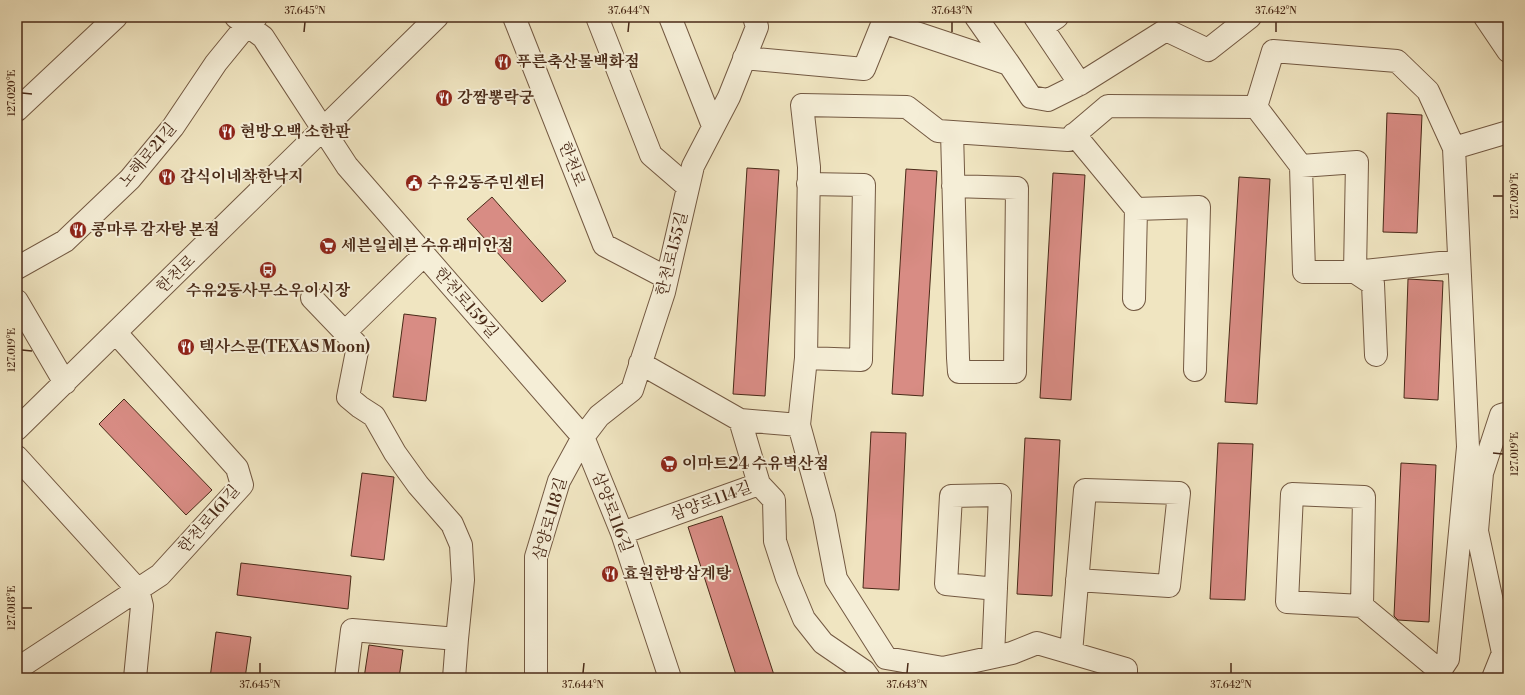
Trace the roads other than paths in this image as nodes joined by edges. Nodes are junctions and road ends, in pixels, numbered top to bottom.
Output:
1 (116, 17) edge
2 (437, 17) edge
3 (514, 17) edge
4 (597, 17) edge
5 (670, 17) edge
6 (754, 17) edge
7 (976, 17) edge
8 (1250, 17) edge
9 (1486, 17) edge
10 (246, 20) edge
11 (884, 20) edge
12 (1045, 20) edge
13 (1508, 51) edge
14 (744, 58) junction
15 (1009, 64) junction
16 (1080, 84) junction
17 (1256, 107) junction
18 (17, 110) edge
19 (713, 126) junction
20 (323, 129) junction
21 (952, 132) junction
22 (1508, 132) edge
23 (1074, 134) junction
24 (1454, 148) junction
25 (1301, 166) junction
26 (808, 184) junction
27 (953, 186) junction
28 (688, 187) junction
29 (1136, 209) junction
30 (424, 255) junction
31 (1459, 261) junction
32 (17, 268) edge
33 (1355, 272) junction
34 (667, 278) junction
35 (312, 298) dead end
36 (1134, 299) dead end
37 (17, 301) edge
38 (345, 332) junction
39 (116, 333) junction
40 (1376, 355) dead end
41 (806, 358) junction
42 (640, 363) junction
43 (1195, 370) dead end
44 (65, 383) junction
45 (1508, 413) edge
46 (740, 420) junction
47 (799, 425) junction
48 (17, 429) edge
49 (583, 437) junction
50 (17, 457) edge
51 (759, 484) junction
52 (622, 533) junction
53 (1077, 580) junction
54 (996, 589) junction
55 (138, 590) junction
56 (1362, 606) junction
57 (457, 639) junction
58 (1071, 653) junction
59 (993, 657) junction
60 (17, 669) edge
61 (1440, 674) edge
62 (135, 678) edge
63 (346, 678) edge
64 (454, 678) edge
65 (536, 678) edge
66 (670, 678) edge
67 (869, 678) edge
68 (1126, 678) edge
69 (1493, 678) edge

1 - 18 street
2 - 20 street, 한천로
3 - 34 street, 한천로
4 - 28 street
5 - 19 street
6 - 14 street, 한천로155길
7 - 15 street
8 - 16 street
9 - 13 street
10 - 20 street, 한천로159길
10 - 32 street, 노해로21길
11 - 14 street
11 - 15 street
12 - 16 street
14 - 19 street, 한천로155길
15 - 16 street
17 - 23 street
17 - 24 street
17 - 25 street
19 - 28 street, 한천로155길
20 - 30 street, 한천로159길
20 - 39 street, 한천로
21 - 23 street
21 - 26 street
21 - 27 street
22 - 24 street
23 - 29 street
24 - 31 street
25 - 33 street
25 - 33 street
26 - 41 street
26 - 41 street
27 - 27 street
28 - 34 street, 한천로155길
29 - 36 street
29 - 43 street
30 - 38 street
30 - 49 street, 한천로159길
31 - 33 street
31 - 61 street
33 - 40 street
34 - 42 street, 한천로155길
35 - 38 street
37 - 44 street
38 - 57 street
39 - 44 street, 한천로
39 - 55 street, 한천로161길
41 - 47 street
42 - 46 street
42 - 49 street, 한천로155길
44 - 48 street, 한천로
45 - 69 street
46 - 47 street
46 - 51 street
47 - 59 street
49 - 52 street, 삼양로116길
49 - 65 street, 삼양로118길
50 - 55 street
51 - 52 street, 삼양로114길
51 - 67 street, 삼양로114길
52 - 66 street, 삼양로116길
53 - 53 street
53 - 58 street
54 - 54 street
54 - 59 street
55 - 60 street, 한천로161길
55 - 62 street
56 - 56 street
56 - 61 street
57 - 63 street
57 - 64 street
58 - 59 street
58 - 68 street

